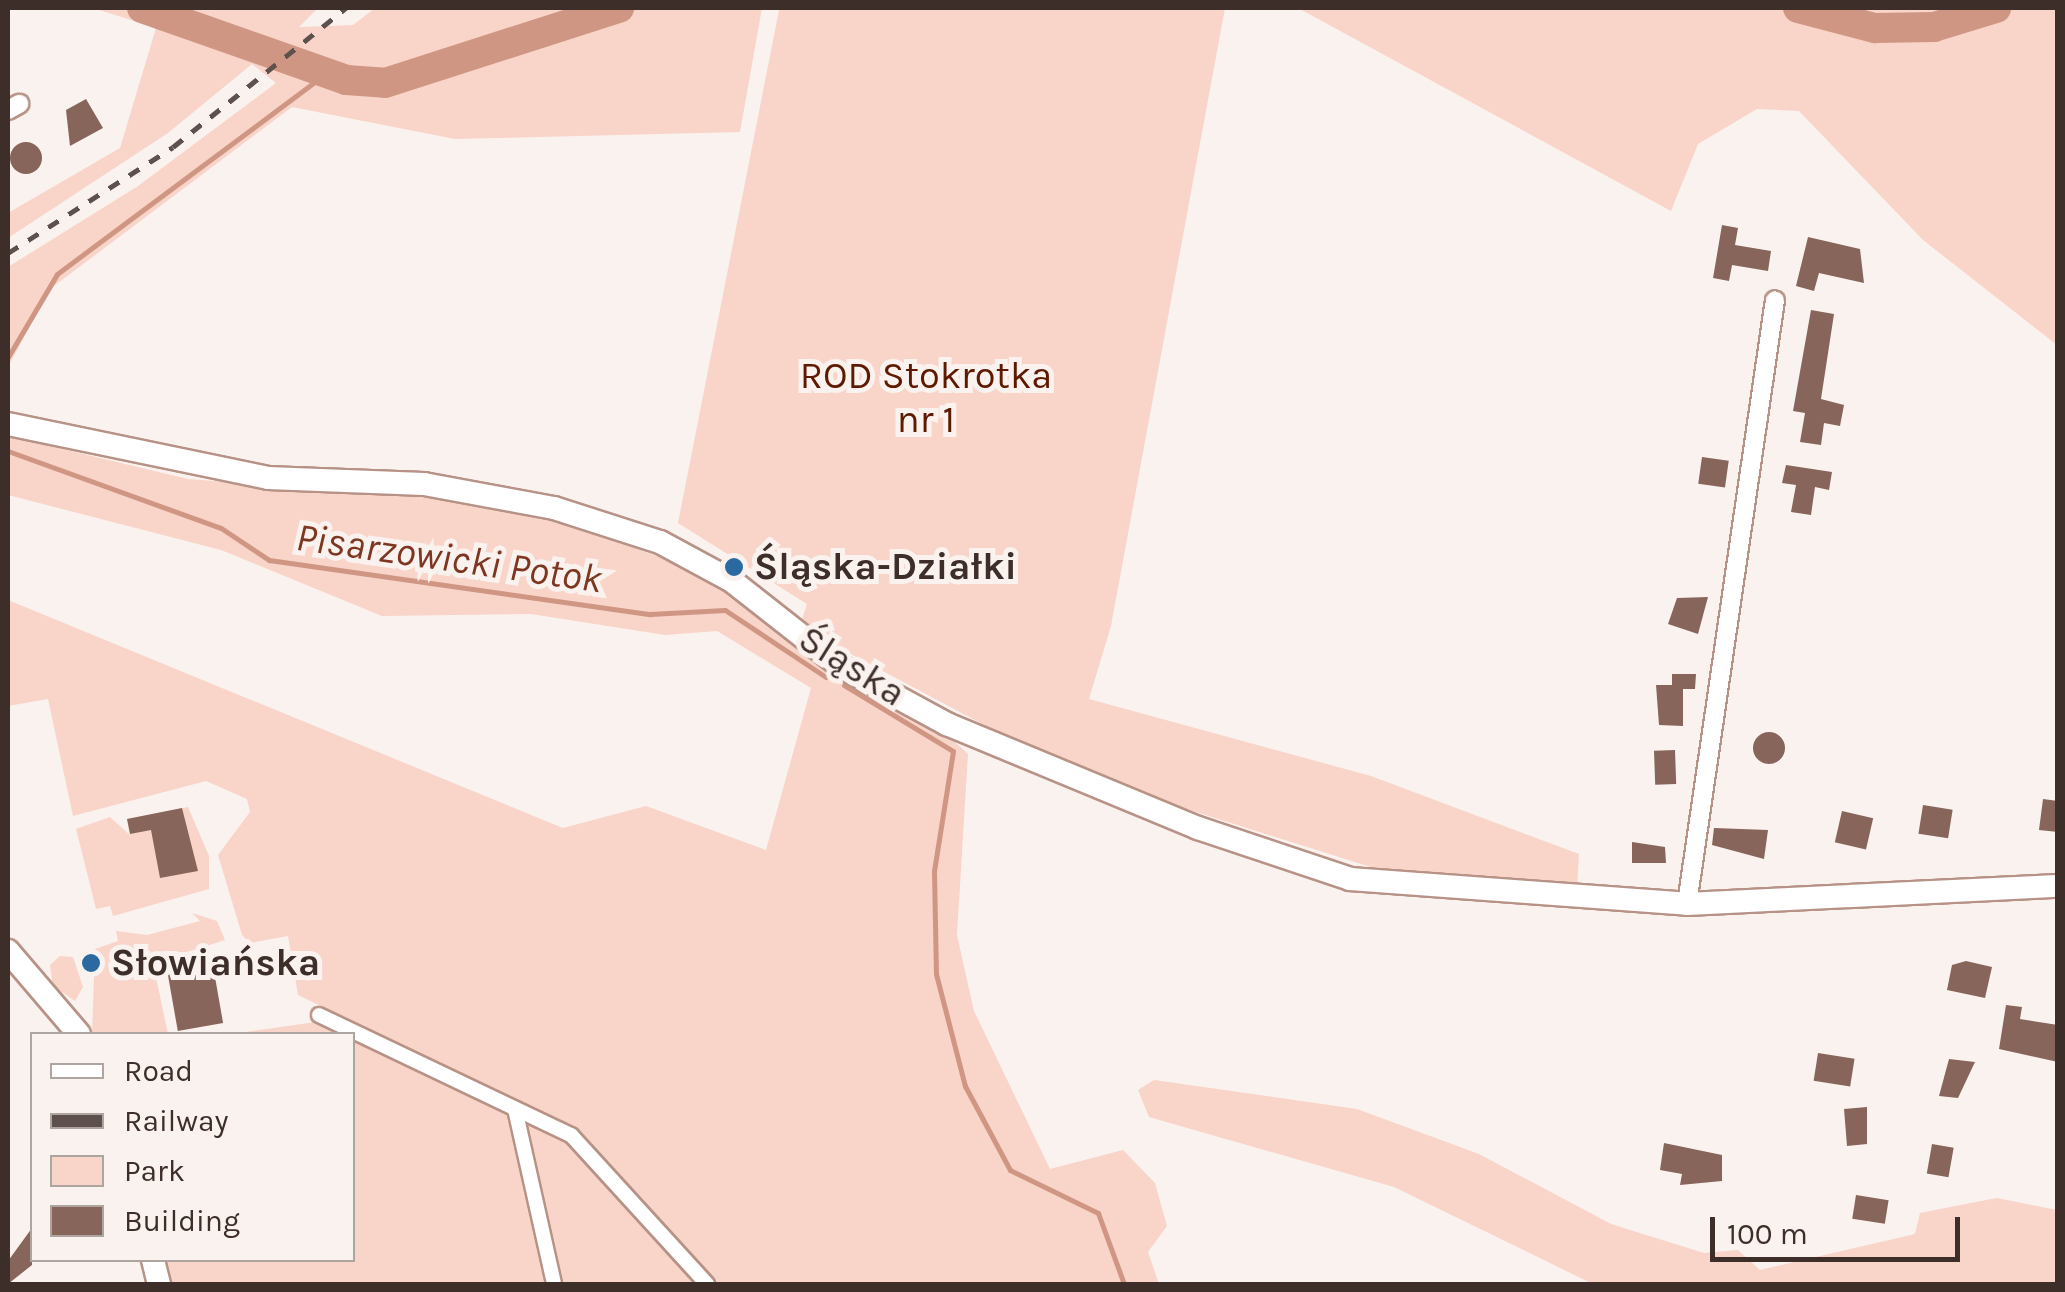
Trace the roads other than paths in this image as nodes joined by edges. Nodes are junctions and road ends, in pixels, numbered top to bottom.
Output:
1 (1774, 300) dead end
2 (8, 424) edge
3 (2058, 886) edge
4 (1687, 904) junction
5 (8, 951) edge
6 (320, 1015) dead end
7 (77, 1032) edge
8 (515, 1109) junction
9 (554, 1284) edge
10 (707, 1284) edge

1 - 4 street
2 - 4 street, Śląska
3 - 4 street, Śląska
5 - 7 street
6 - 8 street
8 - 9 street
8 - 10 street

